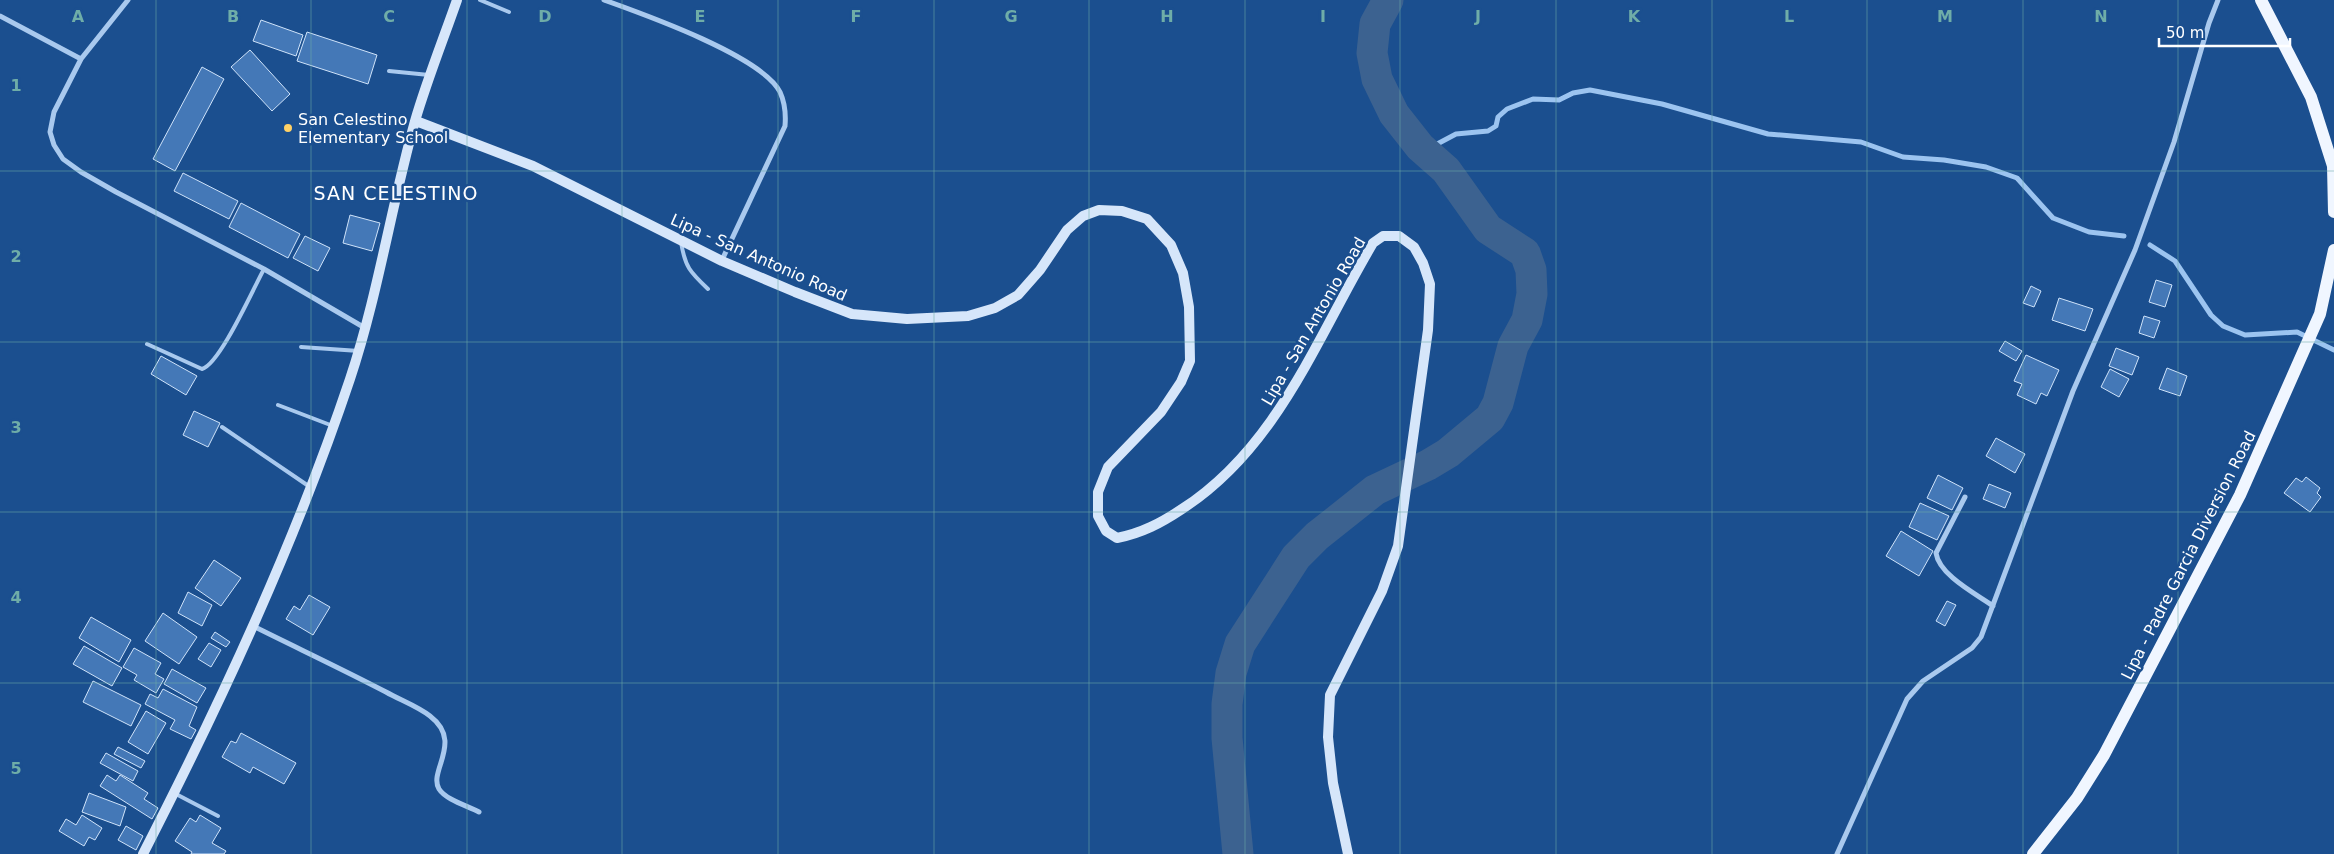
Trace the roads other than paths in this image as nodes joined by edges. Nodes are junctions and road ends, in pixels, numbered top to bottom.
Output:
1 (128, 0) edge
2 (457, 0) edge
3 (480, 0) edge
4 (604, 0) edge
5 (2218, 0) edge
6 (2261, 0) edge
7 (509, 12) dead end
8 (0, 16) edge
9 (81, 59) junction
10 (389, 71) dead end
11 (431, 75) junction
12 (416, 121) junction
13 (2334, 212) edge
14 (681, 240) junction
15 (2334, 250) edge
16 (722, 261) junction
17 (264, 269) junction
18 (708, 288) dead end
19 (366, 328) junction
20 (147, 344) dead end
21 (301, 347) dead end
22 (359, 351) junction
23 (278, 405) dead end
24 (222, 426) dead end
25 (333, 426) junction
26 (310, 488) junction
27 (1965, 497) dead end
28 (1993, 606) junction
29 (253, 626) junction
30 (174, 793) junction
31 (479, 812) dead end
32 (218, 816) dead end
33 (144, 853) edge
34 (1348, 854) edge
35 (1837, 854) edge
36 (2033, 854) edge

1 - 9 street
2 - 11 street
3 - 7 lane
4 - 16 street
5 - 28 street
6 - 13 main road
8 - 9 street
9 - 17 street
10 - 11 lane
11 - 12 street
12 - 14 street, Lipa - San Antonio Road
12 - 19 street
14 - 16 street, Lipa - San Antonio Road
14 - 18 lane
15 - 36 main road, Lipa - Padre Garcia Diversion Road
16 - 34 street, Lipa - San Antonio Road
17 - 19 street
17 - 20 lane
19 - 22 street
21 - 22 lane
22 - 25 street
23 - 25 lane
24 - 26 lane
25 - 26 street
26 - 29 street
27 - 28 street
28 - 35 street
29 - 30 street
29 - 31 street
30 - 32 lane
30 - 33 street

